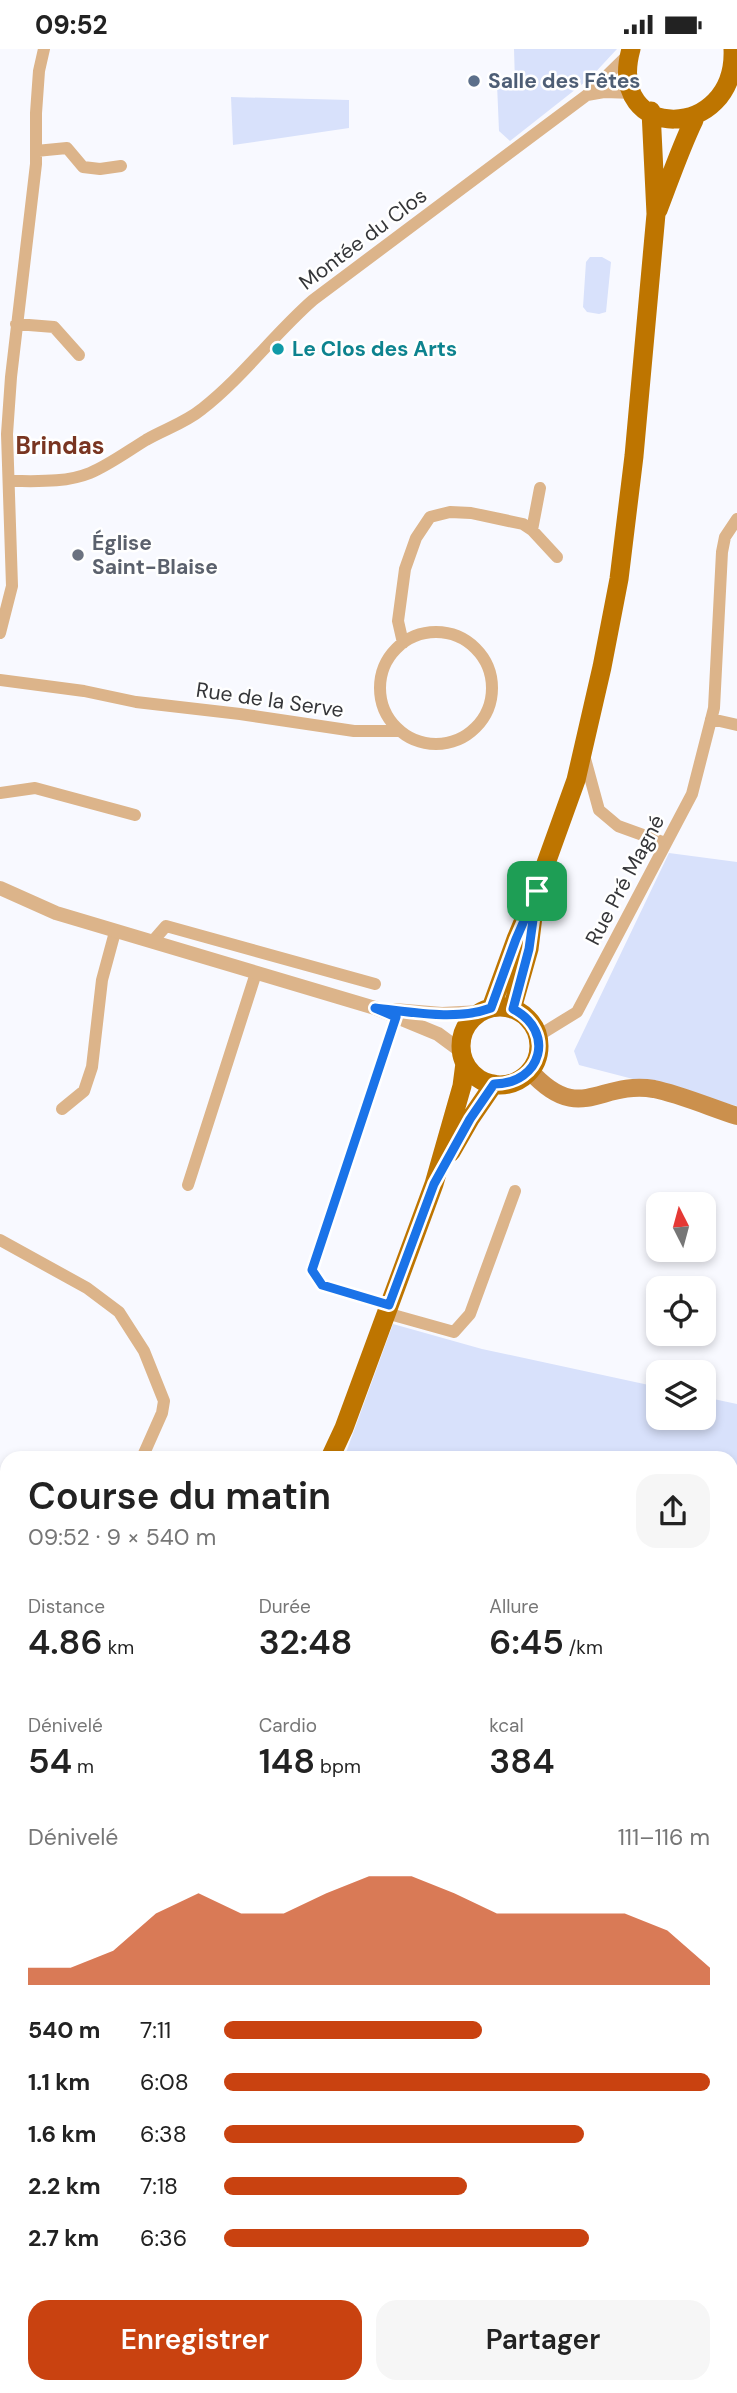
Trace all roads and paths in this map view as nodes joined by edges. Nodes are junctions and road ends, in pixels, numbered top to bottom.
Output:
1 (44, 49) edge
2 (631, 50) edge
3 (735, 56) edge
4 (634, 93) junction
5 (587, 95) junction
6 (651, 111) junction
7 (694, 120) junction
8 (36, 151) junction
9 (121, 166) dead end
10 (656, 214) junction
11 (16, 324) junction
12 (79, 355) dead end
13 (4, 434) edge
14 (10, 481) junction
15 (540, 488) dead end
16 (737, 519) edge
17 (5, 521) edge
18 (532, 530) junction
19 (557, 557) dead end
20 (0, 633) edge
21 (403, 643) junction
22 (0, 680) edge
23 (711, 719) junction
24 (737, 725) edge
25 (400, 731) junction
26 (583, 750) junction
27 (0, 793) edge
28 (135, 815) dead end
29 (665, 843) junction
30 (0, 888) edge
31 (537, 891) junction
32 (116, 932) junction
33 (152, 942) junction
34 (256, 973) junction
35 (375, 984) dead end
36 (375, 1008) junction
37 (513, 1009) junction
38 (486, 1010) junction
39 (396, 1017) junction
40 (538, 1035) junction
41 (463, 1057) junction
42 (530, 1071) junction
43 (494, 1084) junction
44 (62, 1108) dead end
45 (737, 1116) edge
46 (434, 1184) junction
47 (188, 1185) dead end
48 (515, 1191) dead end
49 (0, 1240) edge
50 (388, 1309) junction
51 (145, 1451) edge
52 (334, 1451) edge

1 - 8 street
2 - 4 main road
2 - 5 street, Montée du Clos
3 - 7 main road
4 - 5 street
4 - 6 main road
5 - 14 street, Montée du Clos
6 - 7 main road
6 - 10 main road
7 - 10 main road
8 - 9 street
8 - 11 street
10 - 26 main road
11 - 12 street
11 - 13 street
13 - 14 street
14 - 17 street
15 - 18 street
16 - 23 street, Rue Pré Magné
17 - 20 street
18 - 19 street
18 - 21 street
21 - 25 street
21 - 25 street, Rue de la Serve
22 - 25 street, Rue de la Serve
23 - 24 street
23 - 29 street, Rue Pré Magné
26 - 29 street
26 - 31 main road
27 - 28 street
29 - 40 street, Rue Pré Magné
30 - 32 street
31 - 37 main road
31 - 38 main road
32 - 33 street
32 - 44 street
33 - 34 street
33 - 35 street
34 - 36 street
34 - 47 street
36 - 38 street
36 - 39 street
37 - 38 main road
37 - 40 main road
38 - 41 main road
39 - 41 street
39 - 50 street
40 - 42 main road
41 - 43 main road
41 - 46 main road
42 - 43 main road
42 - 45 main road
43 - 46 main road
46 - 50 main road
48 - 50 street
49 - 51 street
50 - 52 main road

